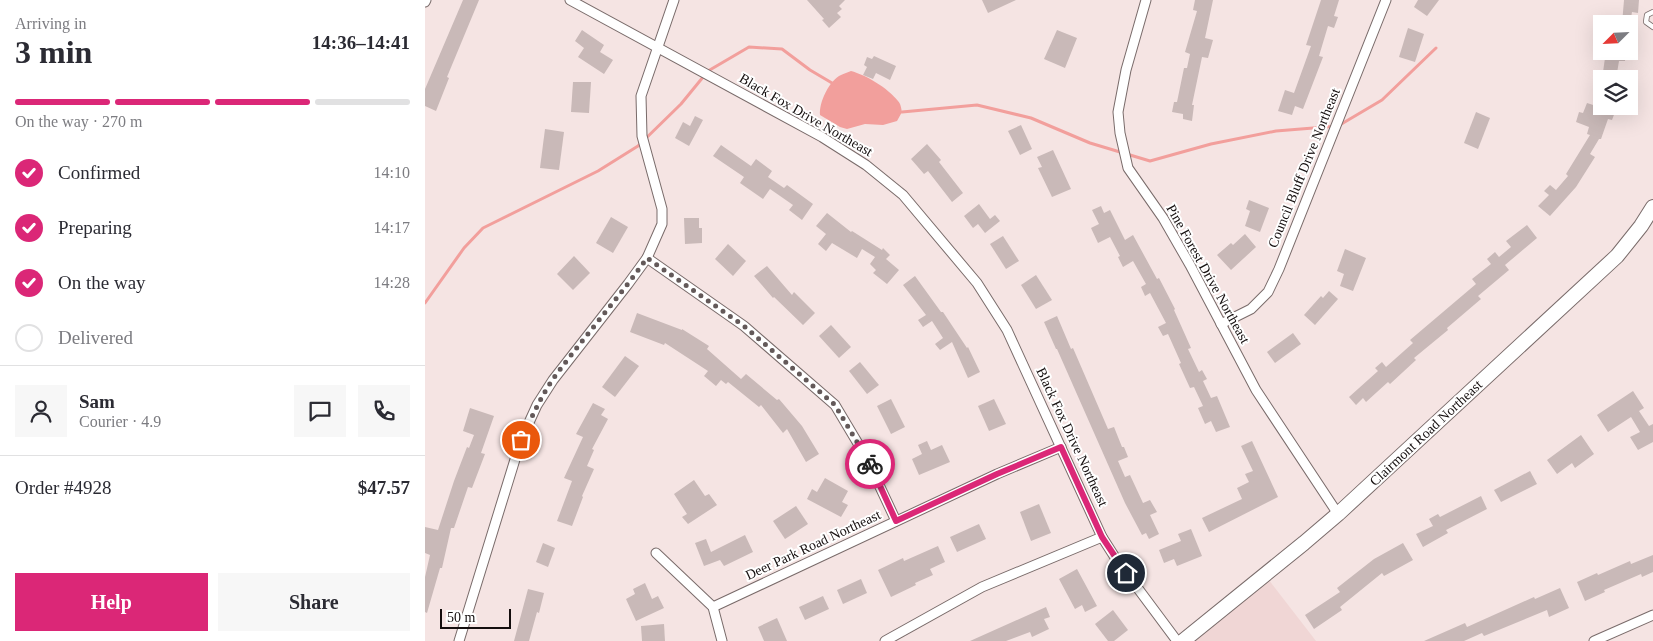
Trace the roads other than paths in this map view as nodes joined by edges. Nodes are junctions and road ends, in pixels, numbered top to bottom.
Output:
1 (570, 0) edge
2 (674, 0) edge
3 (1146, 0) edge
4 (1386, 0) edge
5 (1653, 12) edge
6 (1653, 27) edge
7 (657, 48) junction
8 (1653, 207) edge
9 (647, 258) junction
10 (1221, 324) junction
11 (1061, 447) junction
12 (1338, 514) junction
13 (896, 521) junction
14 (1102, 537) junction
15 (655, 553) dead end
16 (713, 607) junction
17 (1653, 615) edge
18 (459, 641) edge
19 (722, 641) edge
20 (885, 641) edge
21 (1177, 641) edge
22 (1183, 641) edge
23 (1594, 641) edge

1 - 7 street, Black Fox Drive Northeast
2 - 7 street
3 - 10 street, Pine Forest Drive Northeast
4 - 10 street, Council Bluff Drive Northeast
5 - 6 lane
7 - 9 street
7 - 11 street, Black Fox Drive Northeast
8 - 12 main road, Clairmont Road Northeast
9 - 13 street
9 - 18 street
10 - 12 street, Pine Forest Drive Northeast
11 - 13 street, Deer Park Road Northeast
11 - 14 street, Black Fox Drive Northeast
12 - 22 main road, Clairmont Road Northeast
13 - 16 street, Deer Park Road Northeast
14 - 20 street
14 - 21 street, Black Fox Drive Northeast
15 - 16 street
16 - 19 street
17 - 23 street

